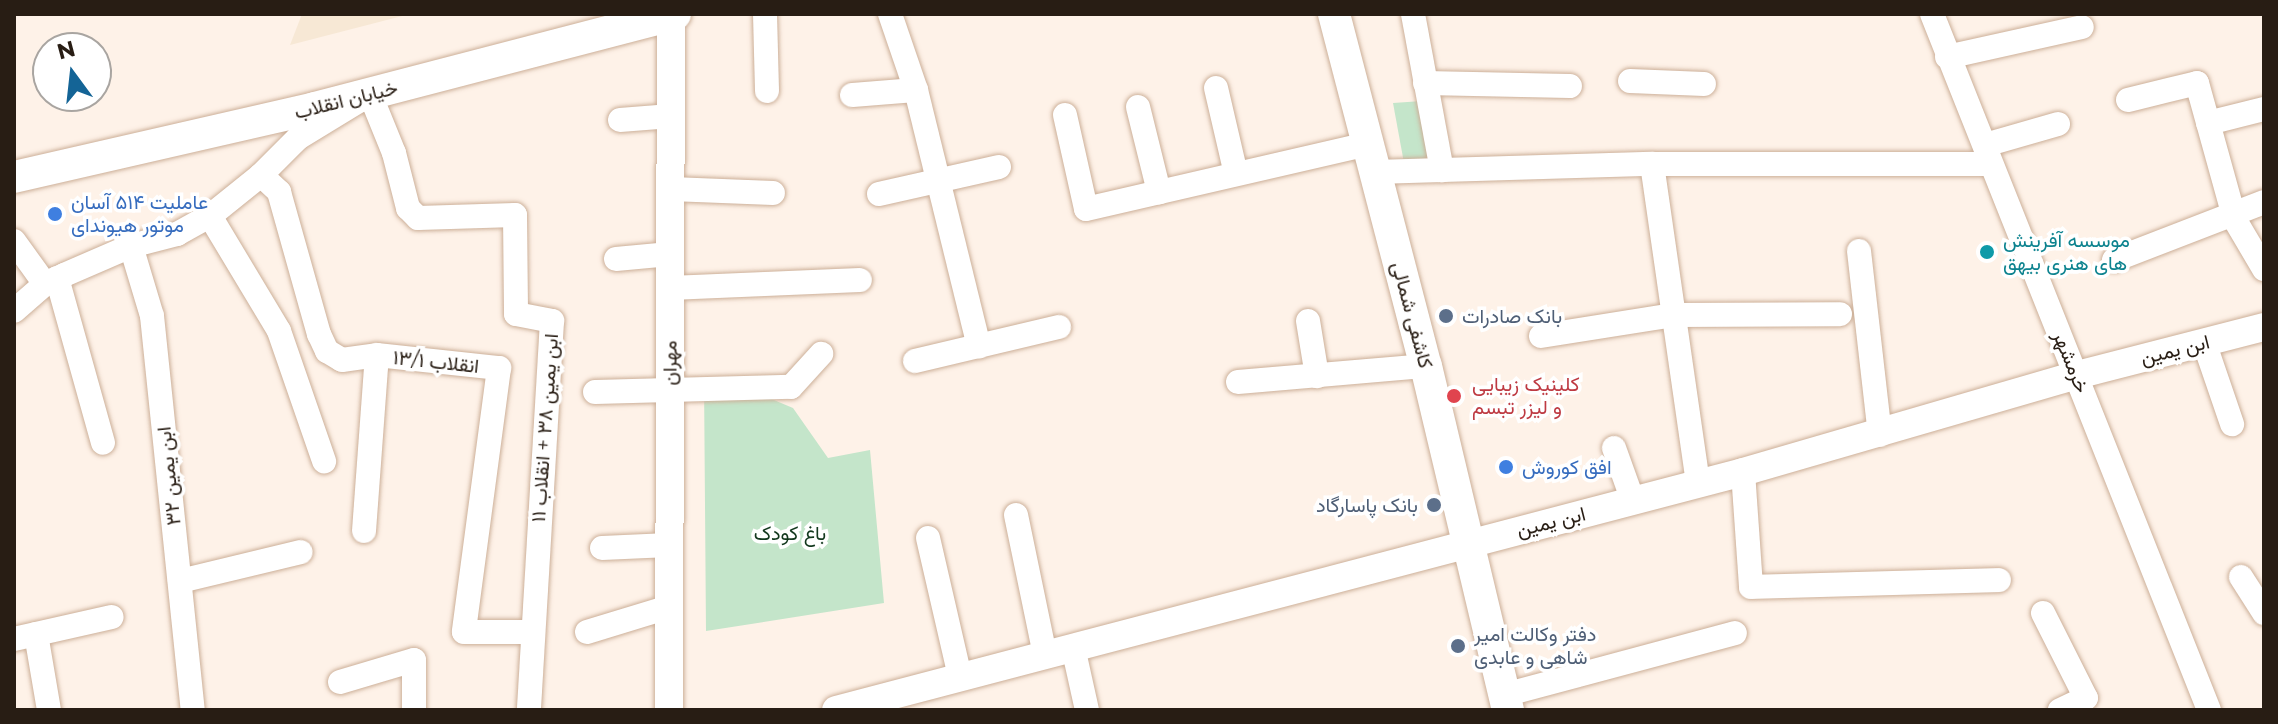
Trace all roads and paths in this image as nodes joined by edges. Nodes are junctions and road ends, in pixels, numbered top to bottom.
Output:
1 (765, 14) edge
2 (890, 14) edge
3 (1334, 14) edge
4 (1413, 14) edge
5 (1932, 14) edge
6 (673, 15) edge
7 (618, 21) edge
8 (2082, 27) dead end
9 (1947, 57) junction
10 (1630, 81) dead end
11 (1425, 83) junction
12 (1704, 84) dead end
13 (1570, 86) dead end
14 (1216, 88) dead end
15 (916, 90) junction
16 (767, 91) dead end
17 (370, 94) junction
18 (852, 95) dead end
19 (2128, 100) dead end
20 (1138, 107) dead end
21 (2264, 109) edge
22 (1065, 115) dead end
23 (671, 116) junction
24 (620, 120) dead end
25 (2208, 123) junction
26 (2058, 124) dead end
27 (1987, 155) junction
28 (1371, 158) junction
29 (1652, 164) junction
30 (999, 167) dead end
31 (1442, 170) junction
32 (1236, 174) junction
33 (261, 175) junction
34 (14, 177) edge
35 (937, 181) junction
36 (671, 189) junction
37 (1159, 192) junction
38 (773, 193) dead end
39 (879, 194) dead end
40 (2264, 202) edge
41 (2234, 214) junction
42 (210, 216) junction
43 (14, 241) edge
44 (131, 246) junction
45 (1859, 251) dead end
46 (670, 254) junction
47 (616, 259) dead end
48 (2114, 260) dead end
49 (2264, 269) edge
50 (860, 280) dead end
51 (51, 281) junction
52 (670, 288) junction
53 (14, 311) edge
54 (1840, 314) dead end
55 (1674, 315) junction
56 (1308, 321) dead end
57 (1059, 327) dead end
58 (2264, 327) edge
59 (1541, 336) dead end
60 (2204, 342) junction
61 (979, 346) junction
62 (821, 354) dead end
63 (377, 355) junction
64 (915, 361) dead end
65 (1426, 366) junction
66 (2077, 375) junction
67 (1317, 376) junction
68 (1238, 382) dead end
69 (670, 391) junction
70 (595, 392) dead end
71 (2232, 424) dead end
72 (1880, 435) junction
73 (103, 443) dead end
74 (1614, 448) dead end
75 (324, 461) dead end
76 (1743, 472) junction
77 (1698, 483) junction
78 (1633, 501) junction
79 (1016, 515) dead end
80 (364, 531) dead end
81 (928, 538) dead end
82 (1468, 543) junction
83 (669, 545) junction
84 (602, 548) dead end
85 (301, 552) dead end
86 (2241, 577) dead end
87 (1999, 580) dead end
88 (180, 581) junction
89 (669, 607) junction
90 (2043, 613) dead end
91 (2264, 613) edge
92 (112, 617) dead end
93 (532, 632) junction
94 (587, 632) dead end
95 (1735, 633) dead end
96 (25, 636) edge
97 (1073, 647) junction
98 (1045, 655) junction
99 (960, 677) junction
100 (340, 682) dead end
101 (1506, 702) edge
102 (880, 704) edge
103 (49, 710) edge
104 (193, 710) edge
105 (414, 710) edge
106 (529, 710) edge
107 (669, 710) edge
108 (836, 710) edge
109 (1087, 710) edge
110 (2060, 710) edge
111 (2209, 710) edge

1 - 16 street
2 - 15 street
3 - 28 main road, کاشفی شمالی
4 - 11 street
5 - 9 street, خرمشهر
6 - 7 main road, خیابان انقلاب
6 - 23 street, مهران
7 - 17 main road, خیابان انقلاب
8 - 9 street
9 - 27 street, خرمشهر
10 - 12 street
11 - 13 street
11 - 31 street
14 - 32 street
15 - 18 street
15 - 35 street
17 - 33 street
17 - 34 main road, خیابان انقلاب
17 - 93 street, ابن یمین ۳۸ + انقلاب ۱۱
19 - 25 street
20 - 37 street
21 - 25 street
22 - 37 street
23 - 24 street
23 - 36 street, مهران
25 - 41 street
26 - 27 street
27 - 29 street
27 - 66 street, خرمشهر
28 - 31 street
28 - 32 street
28 - 65 main road, کاشفی شمالی
29 - 31 street
29 - 55 street
30 - 35 street
32 - 37 street
33 - 42 street
33 - 63 street, انقلاب ۱۳/۱
35 - 39 street
35 - 61 street
36 - 38 street
36 - 46 street, مهران
40 - 41 street
41 - 48 street
41 - 49 street
42 - 44 street
42 - 75 street
43 - 51 street
44 - 51 street
44 - 88 street, ابن یمین ۳۲
45 - 72 street
46 - 47 street
46 - 52 street, مهران
50 - 52 street
51 - 53 street
51 - 73 street
52 - 69 street, مهران
54 - 55 street
55 - 59 street
55 - 77 street
56 - 67 street
57 - 61 street
58 - 60 street, ابن یمین
60 - 66 street, ابن یمین
60 - 71 street
61 - 64 street
62 - 69 street
63 - 80 street
63 - 93 street, انقلاب ۱۳/۱
65 - 67 street
65 - 82 main road, کاشفی شمالی
66 - 72 street, ابن یمین
66 - 111 street, خرمشهر
67 - 68 street
69 - 70 street
69 - 83 street, مهران
72 - 76 street, ابن یمین
74 - 78 street
76 - 77 street, ابن یمین
76 - 87 street
77 - 78 street, ابن یمین
78 - 82 street, ابن یمین
79 - 98 street
81 - 99 street
82 - 97 street, ابن یمین
82 - 101 main road, کاشفی شمالی
83 - 84 street
83 - 89 street, مهران
85 - 88 street
86 - 91 street
88 - 104 street, ابن یمین ۳۲
89 - 94 street
89 - 107 street, مهران
90 - 110 street
92 - 96 street
93 - 106 street, ابن یمین ۳۸ + انقلاب ۱۱
95 - 101 street
96 - 103 street
97 - 98 street, ابن یمین
97 - 109 street
98 - 99 street, ابن یمین
99 - 102 street, ابن یمین
100 - 105 street
102 - 108 street, ابن یمین

